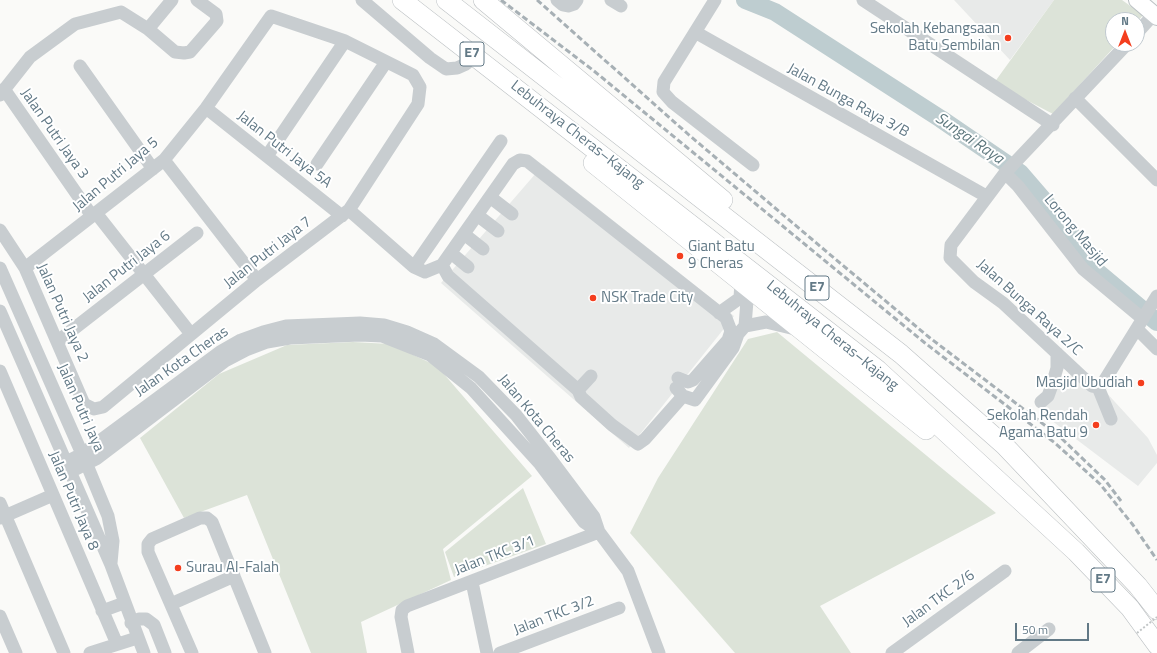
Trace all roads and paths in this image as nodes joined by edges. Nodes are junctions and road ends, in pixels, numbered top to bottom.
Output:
1 (172, 0) edge
2 (197, 0) edge
3 (362, 0) edge
4 (402, 0) edge
5 (446, 0) edge
6 (482, 0) edge
7 (557, 0) edge
8 (577, 0) edge
9 (715, 0) edge
10 (863, 0) edge
11 (1137, 0) edge
12 (1156, 15) edge
13 (1145, 25) edge
14 (148, 29) junction
15 (695, 32) junction
16 (345, 41) junction
17 (1119, 52) edge
18 (475, 56) junction
19 (386, 62) junction
20 (80, 66) dead end
21 (2, 92) edge
22 (1075, 98) junction
23 (206, 108) junction
24 (542, 108) junction
25 (1052, 125) junction
26 (501, 141) dead end
27 (267, 156) junction
28 (164, 160) junction
29 (317, 164) dead end
30 (753, 165) dead end
31 (153, 169) junction
32 (1005, 173) junction
33 (1157, 180) edge
34 (986, 196) junction
35 (490, 197) junction
36 (346, 213) junction
37 (512, 214) dead end
38 (94, 215) junction
39 (478, 215) junction
40 (0, 230) edge
41 (498, 231) dead end
42 (197, 233) dead end
43 (464, 234) junction
44 (483, 249) dead end
45 (451, 253) junction
46 (442, 265) junction
47 (414, 267) junction
48 (468, 267) dead end
49 (0, 268) edge
50 (25, 268) junction
51 (144, 274) junction
52 (258, 280) junction
53 (744, 285) junction
54 (1157, 297) edge
55 (719, 313) junction
56 (1, 317) edge
57 (1142, 321) junction
58 (801, 330) junction
59 (737, 333) junction
60 (191, 334) junction
61 (58, 341) junction
62 (1157, 349) edge
63 (1057, 353) junction
64 (902, 354) junction
65 (0, 371) edge
66 (591, 376) dead end
67 (679, 387) junction
68 (1098, 387) junction
69 (578, 390) junction
70 (1041, 402) dead end
71 (94, 409) joint
72 (1112, 419) dead end
73 (89, 459) junction
74 (68, 467) junction
75 (53, 495) junction
76 (0, 502) edge
77 (3, 516) edge
78 (600, 532) junction
79 (1076, 552) junction
80 (111, 565) junction
81 (1005, 570) dead end
82 (234, 576) junction
83 (472, 582) junction
84 (124, 603) junction
85 (171, 604) junction
86 (618, 608) dead end
87 (1157, 610) edge
88 (102, 611) junction
89 (0, 616) edge
90 (1157, 617) edge
91 (131, 623) junction
92 (1049, 629) dead end
93 (1137, 633) dead end
94 (137, 638) junction
95 (117, 644) junction
96 (1157, 644) edge
97 (16, 653) edge
98 (64, 653) edge
99 (90, 653) edge
100 (144, 653) edge
101 (165, 653) edge
102 (192, 653) edge
103 (265, 653) edge
104 (408, 653) edge
105 (487, 653) edge
106 (500, 653) edge
107 (658, 653) edge
108 (892, 653) edge
109 (1018, 653) edge

1 - 14 street
2 - 14 street
3 - 18 street
4 - 18 highway, Lebuhraya Cheras–Kajang / E7
5 - 64 highway, Lebuhraya Cheras–Kajang / E7
6 - 64 highway
7 - 8 street
9 - 15 street
10 - 25 street
11 - 12 main road
12 - 13 street
14 - 21 street
15 - 30 street
15 - 34 street, Jalan Bunga Raya 3/B
16 - 19 street
16 - 23 street, Jalan Putri Jaya 5
16 - 27 street
17 - 22 street
18 - 24 highway, Lebuhraya Cheras–Kajang / E7
19 - 29 street
19 - 36 street, Jalan Putri Jaya 7
20 - 31 street
21 - 38 street, Jalan Putri Jaya 3
22 - 25 street
22 - 33 street
23 - 27 street, Jalan Putri Jaya 5A
23 - 28 street, Jalan Putri Jaya 5
24 - 53 highway
24 - 79 highway, Lebuhraya Cheras–Kajang / E7
25 - 32 street
26 - 47 street
27 - 36 street, Jalan Putri Jaya 5A
28 - 31 street, Jalan Putri Jaya 5
28 - 52 street
31 - 38 street, Jalan Putri Jaya 5
32 - 34 street
32 - 57 street, Lorong Masjid
34 - 63 street, Jalan Bunga Raya 2/C
35 - 37 street
35 - 39 street
35 - 55 street
36 - 47 street, Jalan Putri Jaya 5A
36 - 52 street, Jalan Putri Jaya 7
38 - 50 street, Jalan Putri Jaya 5
38 - 51 street, Jalan Putri Jaya 3
39 - 41 street
39 - 43 street
40 - 50 street, Jalan Putri Jaya 2
42 - 51 street, Jalan Putri Jaya 6
43 - 44 street
43 - 45 street
45 - 46 street
45 - 48 street
46 - 47 street
46 - 69 street
49 - 73 street, Jalan Putri Jaya
50 - 61 street, Jalan Putri Jaya 2
51 - 60 street, Jalan Putri Jaya 3
51 - 61 street, Jalan Putri Jaya 6
52 - 60 street, Jalan Putri Jaya 7
53 - 55 street
53 - 58 highway
53 - 59 street
54 - 57 street
55 - 59 street
56 - 74 street, Jalan Putri Jaya
57 - 62 street, Lorong Masjid
57 - 68 street
58 - 59 street
58 - 79 highway
59 - 67 street
59 - 67 street
60 - 71 street, Jalan Putri Jaya 7
61 - 71 street, Jalan Putri Jaya 2
63 - 68 street, Jalan Bunga Raya 2/C
63 - 70 street
64 - 87 highway, Lebuhraya Cheras–Kajang / E7
65 - 75 street, Jalan Putri Jaya 8
66 - 69 street
67 - 69 street
68 - 72 street
73 - 74 street, Jalan Kota Cheras
73 - 78 street, Jalan Kota Cheras
73 - 80 street, Jalan Putri Jaya
74 - 80 street, Jalan Putri Jaya
75 - 77 street
75 - 88 street, Jalan Putri Jaya 8
76 - 77 street
77 - 98 street
78 - 83 street, Jalan TKC 3/1
78 - 107 street, Jalan Kota Cheras
79 - 96 highway, Lebuhraya Cheras–Kajang / E7
80 - 84 street, Jalan Putri Jaya
81 - 108 street, Jalan TKC 2/6
82 - 85 street
82 - 85 street
82 - 103 street
83 - 104 street, Jalan TKC 3/1
83 - 105 street
84 - 88 street
84 - 91 street, Jalan Putri Jaya
85 - 102 street
86 - 106 street, Jalan TKC 3/2
88 - 95 street, Jalan Putri Jaya 8
89 - 97 street
90 - 93 path, bridge
91 - 94 street, Jalan Putri Jaya
91 - 101 street
92 - 109 street
94 - 95 street
94 - 100 street, Jalan Putri Jaya
95 - 99 street

